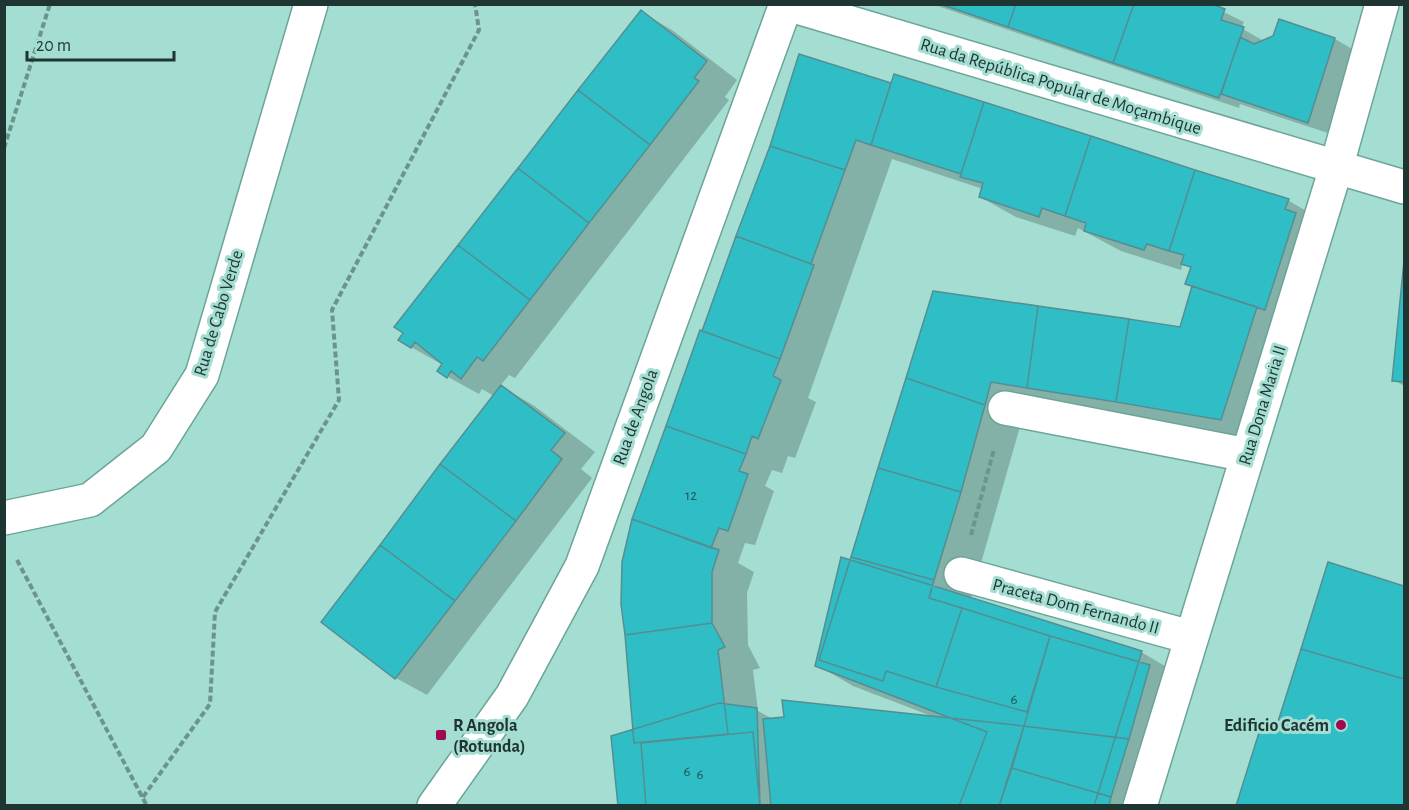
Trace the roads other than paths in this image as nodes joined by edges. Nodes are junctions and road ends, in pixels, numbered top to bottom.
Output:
1 (311, 4) edge
2 (787, 4) edge
3 (1382, 4) edge
4 (1336, 168) junction
5 (1404, 187) edge
6 (1005, 408) road end
7 (1247, 455) junction
8 (4, 518) edge
9 (961, 574) road end
10 (1190, 637) junction
11 (434, 806) edge
12 (1140, 806) edge

1 - 8 street, Rua de Cabo Verde
2 - 4 street, Rua da República Popular de Moçambique
2 - 11 street, Rua de Angola
3 - 4 street, Rua Dona Maria II
4 - 5 street, Rua da República Popular de Moçambique
4 - 7 street, Rua Dona Maria II
6 - 7 street
7 - 10 street, Rua Dona Maria II
9 - 10 street, Praceta Dom Fernando II
10 - 12 street, Rua Dona Maria II

